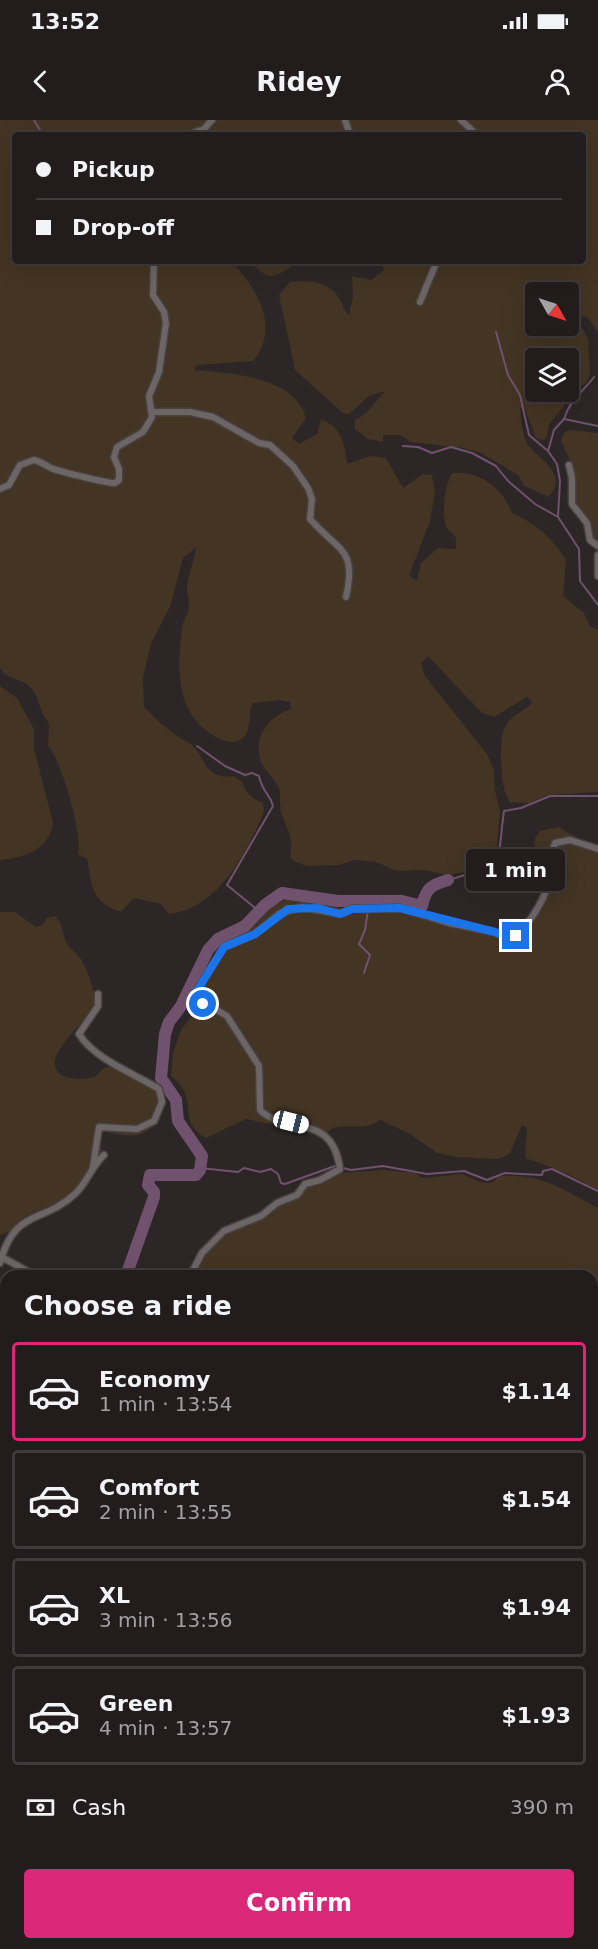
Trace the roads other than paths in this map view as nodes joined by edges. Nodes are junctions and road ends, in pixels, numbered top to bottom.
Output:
1 (212, 120) edge
2 (461, 120) edge
3 (196, 132) edge
4 (474, 132) edge
5 (154, 264) edge
6 (436, 264) edge
7 (420, 302) dead end
8 (152, 412) junction
9 (569, 465) dead end
10 (0, 489) edge
11 (598, 546) edge
12 (598, 555) edge
13 (598, 576) edge
14 (346, 597) dead end
15 (598, 849) edge
16 (98, 994) dead end
17 (104, 1155) dead end
18 (93, 1167) junction
19 (1, 1259) edge
20 (24, 1270) edge
21 (193, 1270) edge

1 - 3 street
2 - 4 street
5 - 8 street
6 - 7 street
8 - 10 street
8 - 14 street
9 - 11 street
12 - 13 street
15 - 21 street
16 - 18 street
17 - 18 street
18 - 19 street
19 - 20 street

